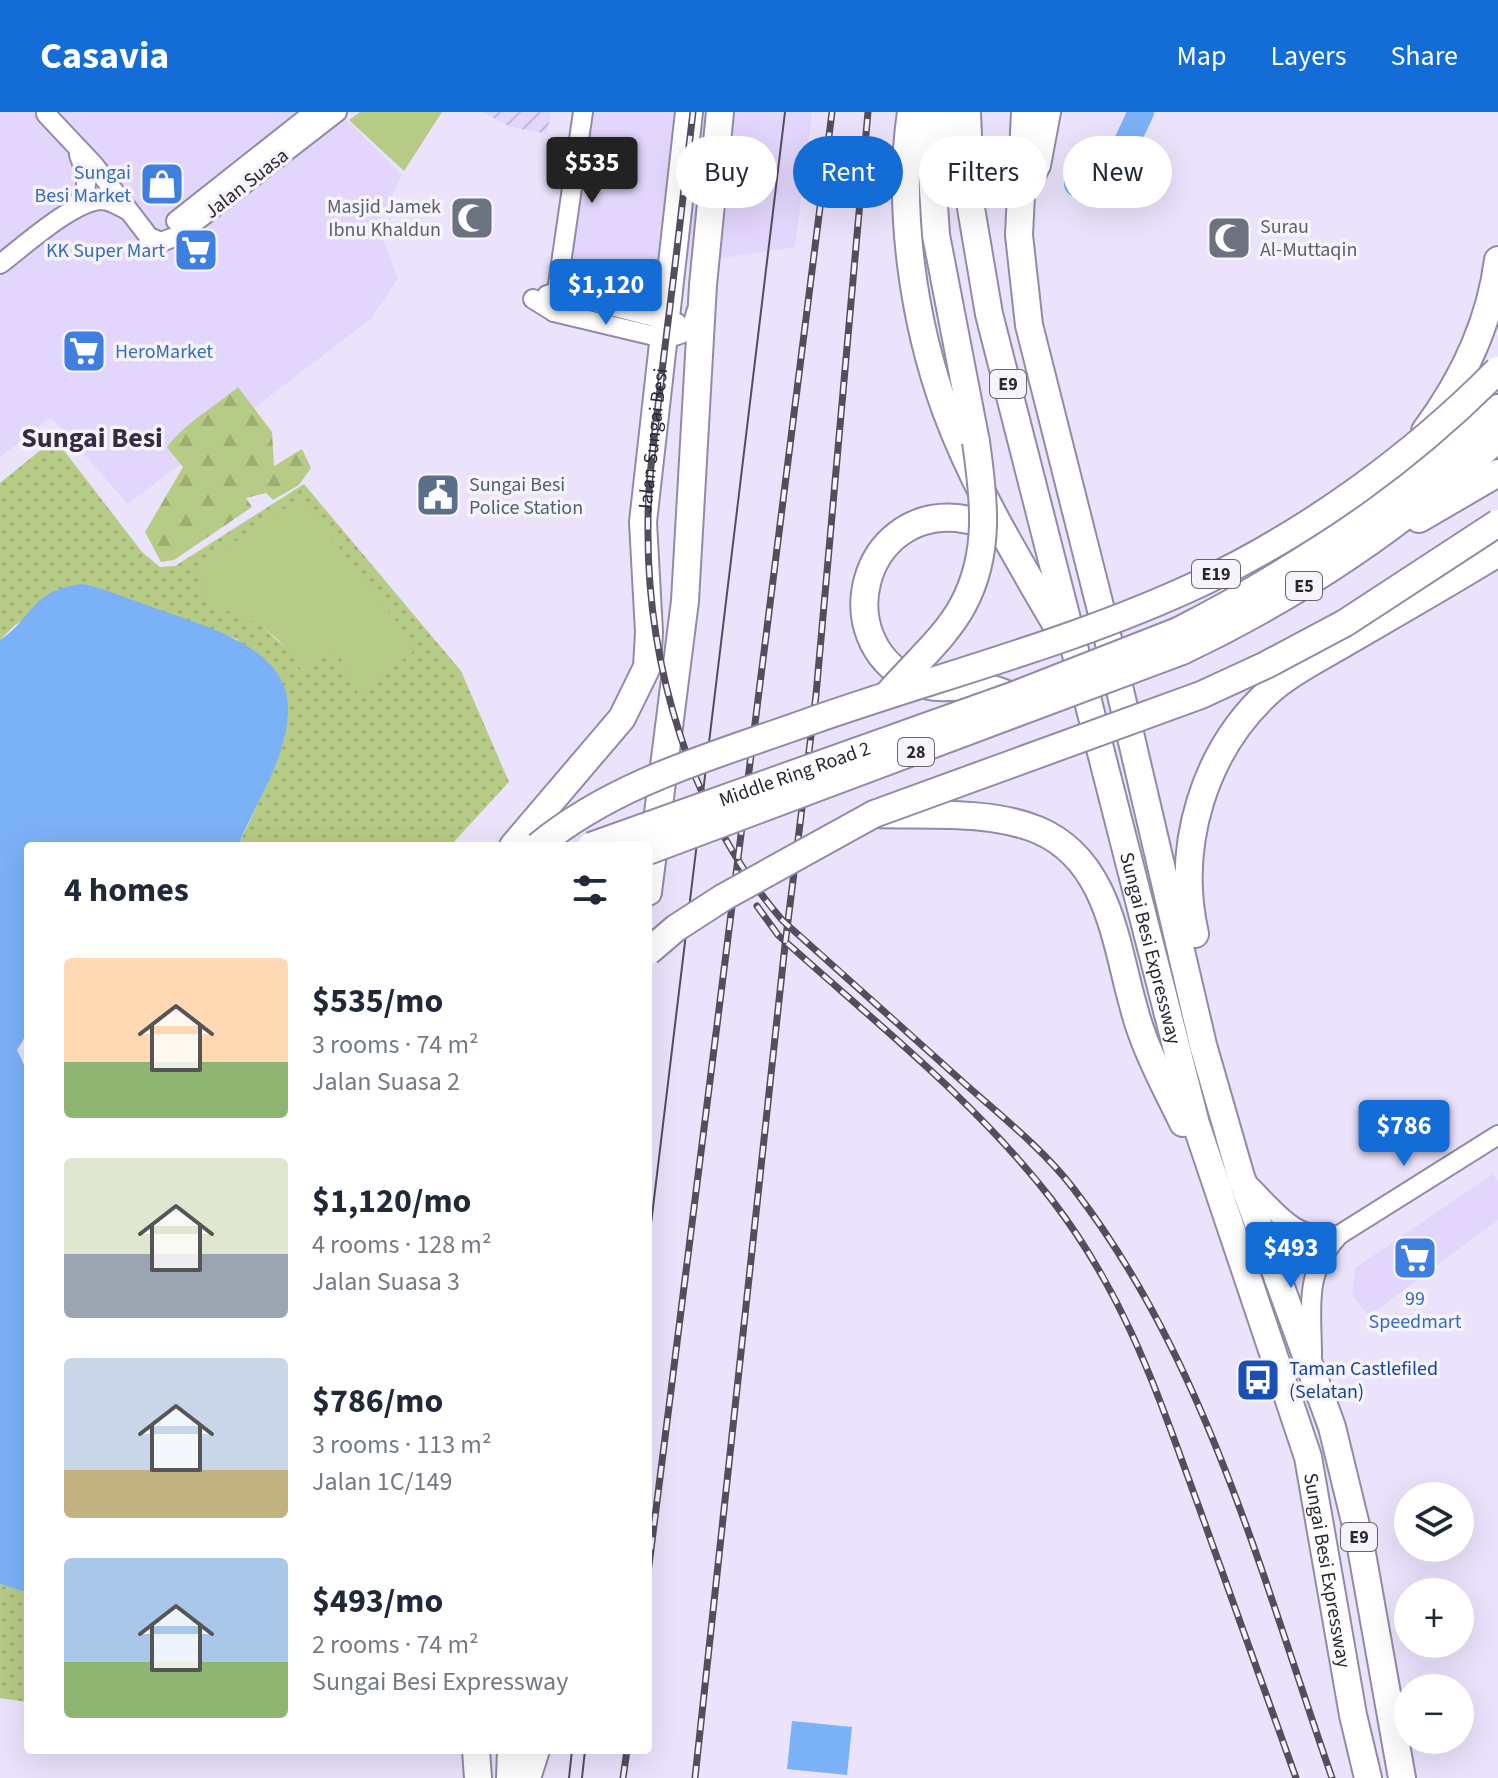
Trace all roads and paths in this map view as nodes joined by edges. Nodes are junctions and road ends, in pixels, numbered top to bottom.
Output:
1 (314, 112) edge
2 (337, 112) edge
3 (583, 112) edge
4 (689, 112) edge
5 (720, 112) edge
6 (734, 112) edge
7 (911, 112) edge
8 (928, 112) edge
9 (947, 112) edge
10 (967, 112) edge
11 (1025, 112) edge
12 (1047, 112) edge
13 (46, 114) dead end
14 (1023, 136) edge
15 (1042, 136) edge
16 (77, 150) junction
17 (1019, 208) edge
18 (128, 211) junction
19 (69, 213) junction
20 (161, 242) junction
21 (1498, 260) edge
22 (0, 264) edge
23 (557, 292) junction
24 (684, 336) junction
25 (1498, 370) edge
26 (1498, 408) edge
27 (1498, 438) edge
28 (976, 442) junction
29 (1498, 473) edge
30 (1496, 525) edge
31 (1376, 526) junction
32 (1004, 535) junction
33 (1498, 553) edge
34 (1180, 641) junction
35 (1075, 651) junction
36 (888, 694) junction
37 (1012, 696) junction
38 (874, 814) junction
39 (516, 842) edge
40 (544, 842) edge
41 (602, 842) edge
42 (652, 849) edge
43 (652, 861) edge
44 (652, 949) edge
45 (1198, 1017) junction
46 (1498, 1135) edge
47 (1241, 1177) junction
48 (1223, 1210) junction
49 (1339, 1235) junction
50 (1313, 1368) junction
51 (1353, 1715) junction
52 (477, 1754) edge
53 (483, 1754) edge
54 (511, 1754) edge
55 (521, 1754) edge
56 (535, 1754) edge
57 (480, 1778) edge
58 (510, 1778) edge
59 (520, 1778) edge
60 (527, 1778) edge
61 (1351, 1778) edge
62 (1368, 1778) edge
63 (1402, 1778) edge

1 - 20 street, Jalan Suasa
2 - 20 street, Jalan Suasa
3 - 23 street
4 - 24 highway, Jalan Sungai Besi
5 - 24 highway
6 - 24 highway
7 - 32 highway, bridge
8 - 28 highway
9 - 28 highway
10 - 35 highway, Sungai Besi Expressway / E9
11 - 14 highway, Sungai Besi Expressway / E9
12 - 15 highway
13 - 16 street
16 - 18 street
16 - 19 street
17 - 45 highway, Sungai Besi Expressway / E9
18 - 19 street
18 - 20 street
19 - 22 street
21 - 31 highway
23 - 24 street
23 - 24 street
24 - 39 highway, Jalan Sungai Besi
24 - 43 highway
25 - 36 highway, E19, bridge
26 - 31 highway, E5
27 - 31 highway, E5
28 - 36 highway, bridge
29 - 31 highway
30 - 38 highway, bridge
31 - 34 highway, E5
32 - 35 highway
32 - 37 highway, bridge
33 - 45 highway
34 - 37 highway, Middle Ring Road 2 / 28, bridge
34 - 42 highway, Middle Ring Road 2 / 28, bridge
35 - 48 highway, Sungai Besi Expressway / E9
36 - 40 highway, E19, bridge
37 - 41 highway, Middle Ring Road 2 / 28, bridge
38 - 44 highway, bridge
38 - 48 highway
45 - 47 highway, Sungai Besi Expressway / E9
46 - 49 street
47 - 49 street
47 - 50 highway, Sungai Besi Expressway / E9
48 - 51 highway, Sungai Besi Expressway / E9
49 - 50 street
50 - 63 highway, Sungai Besi Expressway / E9
51 - 61 highway
51 - 62 highway, Sungai Besi Expressway / E9
52 - 57 highway
53 - 57 highway
54 - 58 highway
55 - 59 highway
56 - 60 highway

